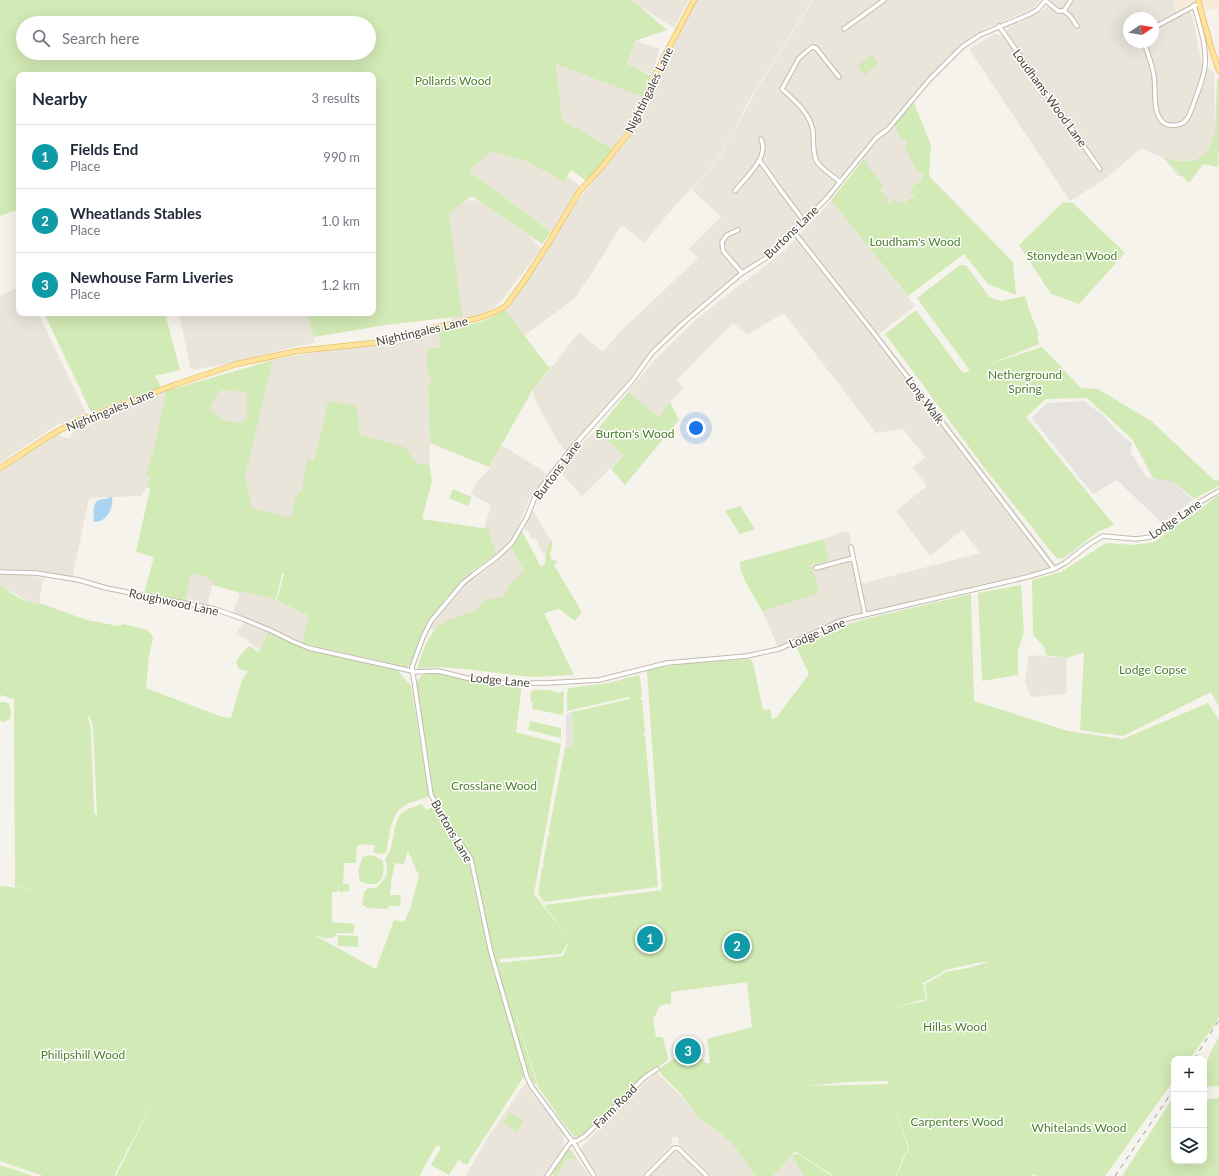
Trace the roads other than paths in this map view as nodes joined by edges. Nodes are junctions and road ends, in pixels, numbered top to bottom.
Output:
1 (694, 0) edge
2 (884, 0) edge
3 (1071, 0) edge
4 (1046, 1) edge
5 (1197, 3) edge
6 (1064, 11) junction
7 (1159, 25) edge
8 (999, 26) junction
9 (1077, 26) dead end
10 (844, 29) dead end
11 (1146, 48) edge
12 (1219, 71) edge
13 (839, 77) dead end
14 (761, 139) dead end
15 (760, 161) junction
16 (1100, 169) dead end
17 (840, 182) junction
18 (735, 190) dead end
19 (804, 221) junction
20 (738, 230) dead end
21 (794, 232) junction
22 (742, 273) junction
23 (0, 468) edge
24 (1219, 491) edge
25 (851, 548) dead end
26 (853, 558) junction
27 (816, 568) dead end
28 (1054, 569) junction
29 (0, 572) edge
30 (865, 615) junction
31 (412, 672) junction
32 (657, 1069) dead end
33 (572, 1141) junction
34 (546, 1176) edge
35 (594, 1176) edge
36 (646, 1176) edge
37 (707, 1176) edge

1 - 23 main road, Nightingales Lane
2 - 10 street
3 - 6 street
4 - 6 street
4 - 8 street, Burtons Lane
5 - 7 street
5 - 11 street
5 - 12 main road
6 - 9 street
8 - 16 street, Loudhams Wood Lane
8 - 17 street, Burtons Lane
13 - 17 street
14 - 15 street
15 - 18 street
15 - 19 street
17 - 19 street, Burtons Lane
19 - 21 street, Burtons Lane
20 - 22 street
21 - 22 street, Burtons Lane
21 - 28 street, Long Walk
22 - 31 street, Burtons Lane
24 - 28 street, Lodge Lane
25 - 26 street
26 - 27 street
26 - 30 street
28 - 30 street, Lodge Lane
29 - 31 street, Roughwood Lane
30 - 31 street, Lodge Lane
31 - 33 street, Burtons Lane
32 - 33 street, Farm Road
33 - 34 street
33 - 35 street, Burtons Lane
36 - 37 street

